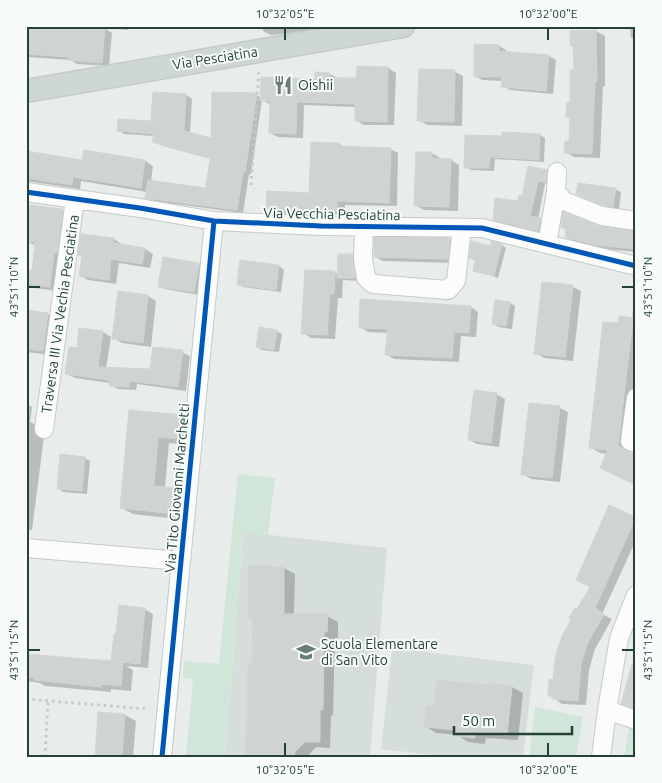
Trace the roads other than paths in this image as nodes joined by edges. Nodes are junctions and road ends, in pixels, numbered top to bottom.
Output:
1 (404, 26) edge
2 (26, 91) edge
3 (557, 172) dead end
4 (26, 192) edge
5 (556, 192) junction
6 (75, 199) junction
7 (214, 221) junction
8 (636, 222) edge
9 (364, 227) junction
10 (462, 228) junction
11 (547, 244) junction
12 (636, 266) edge
13 (636, 398) edge
14 (44, 429) dead end
15 (636, 443) edge
16 (26, 548) edge
17 (181, 561) junction
18 (636, 595) edge
19 (607, 710) junction
20 (636, 720) edge
21 (162, 757) edge
22 (601, 757) edge

1 - 2 main road, Via Pesciatina
3 - 5 street
4 - 6 street, Via Vecchia Pesciatina
5 - 8 street
5 - 11 street
6 - 7 street, Via Vecchia Pesciatina
6 - 14 street, Traversa III Via Vechia Pesciatina
7 - 9 street, Via Vecchia Pesciatina
7 - 17 street, Via Tito Giovanni Marchetti
9 - 10 street, Via Vecchia Pesciatina
9 - 10 street
10 - 11 street, Via Vecchia Pesciatina
11 - 12 street, Via Vecchia Pesciatina
13 - 15 street
16 - 17 street
17 - 21 street, Via Tito Giovanni Marchetti
18 - 19 street
19 - 20 street
19 - 22 street

